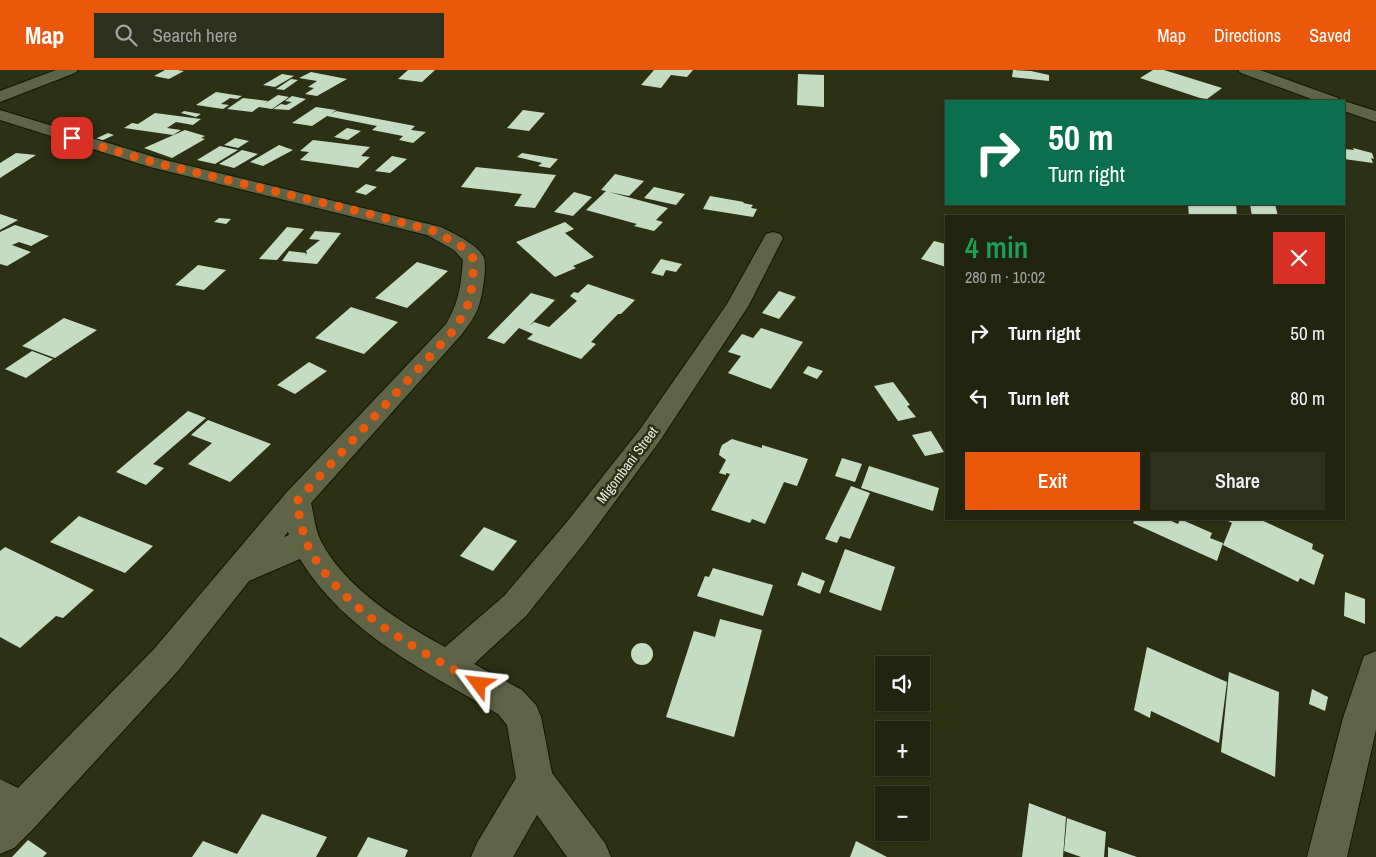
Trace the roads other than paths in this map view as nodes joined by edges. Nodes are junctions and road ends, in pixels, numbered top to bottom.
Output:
1 (70, 70) edge
2 (1246, 70) edge
3 (0, 97) edge
4 (1329, 100) edge
5 (1345, 106) edge
6 (0, 115) edge
7 (1376, 117) edge
8 (773, 238) dead end
9 (296, 502) junction
10 (308, 545) junction
11 (236, 574) junction
12 (448, 666) junction
13 (1376, 667) edge
14 (535, 781) junction
15 (7, 815) edge
16 (491, 857) edge
17 (591, 857) edge
18 (1327, 857) edge

1 - 3 street
2 - 4 street
5 - 7 street
6 - 9 street
8 - 12 street, Migombani Street
9 - 10 street
9 - 11 street
10 - 11 street
10 - 12 street
11 - 15 street
12 - 14 street
13 - 18 street
14 - 16 street
14 - 17 street

